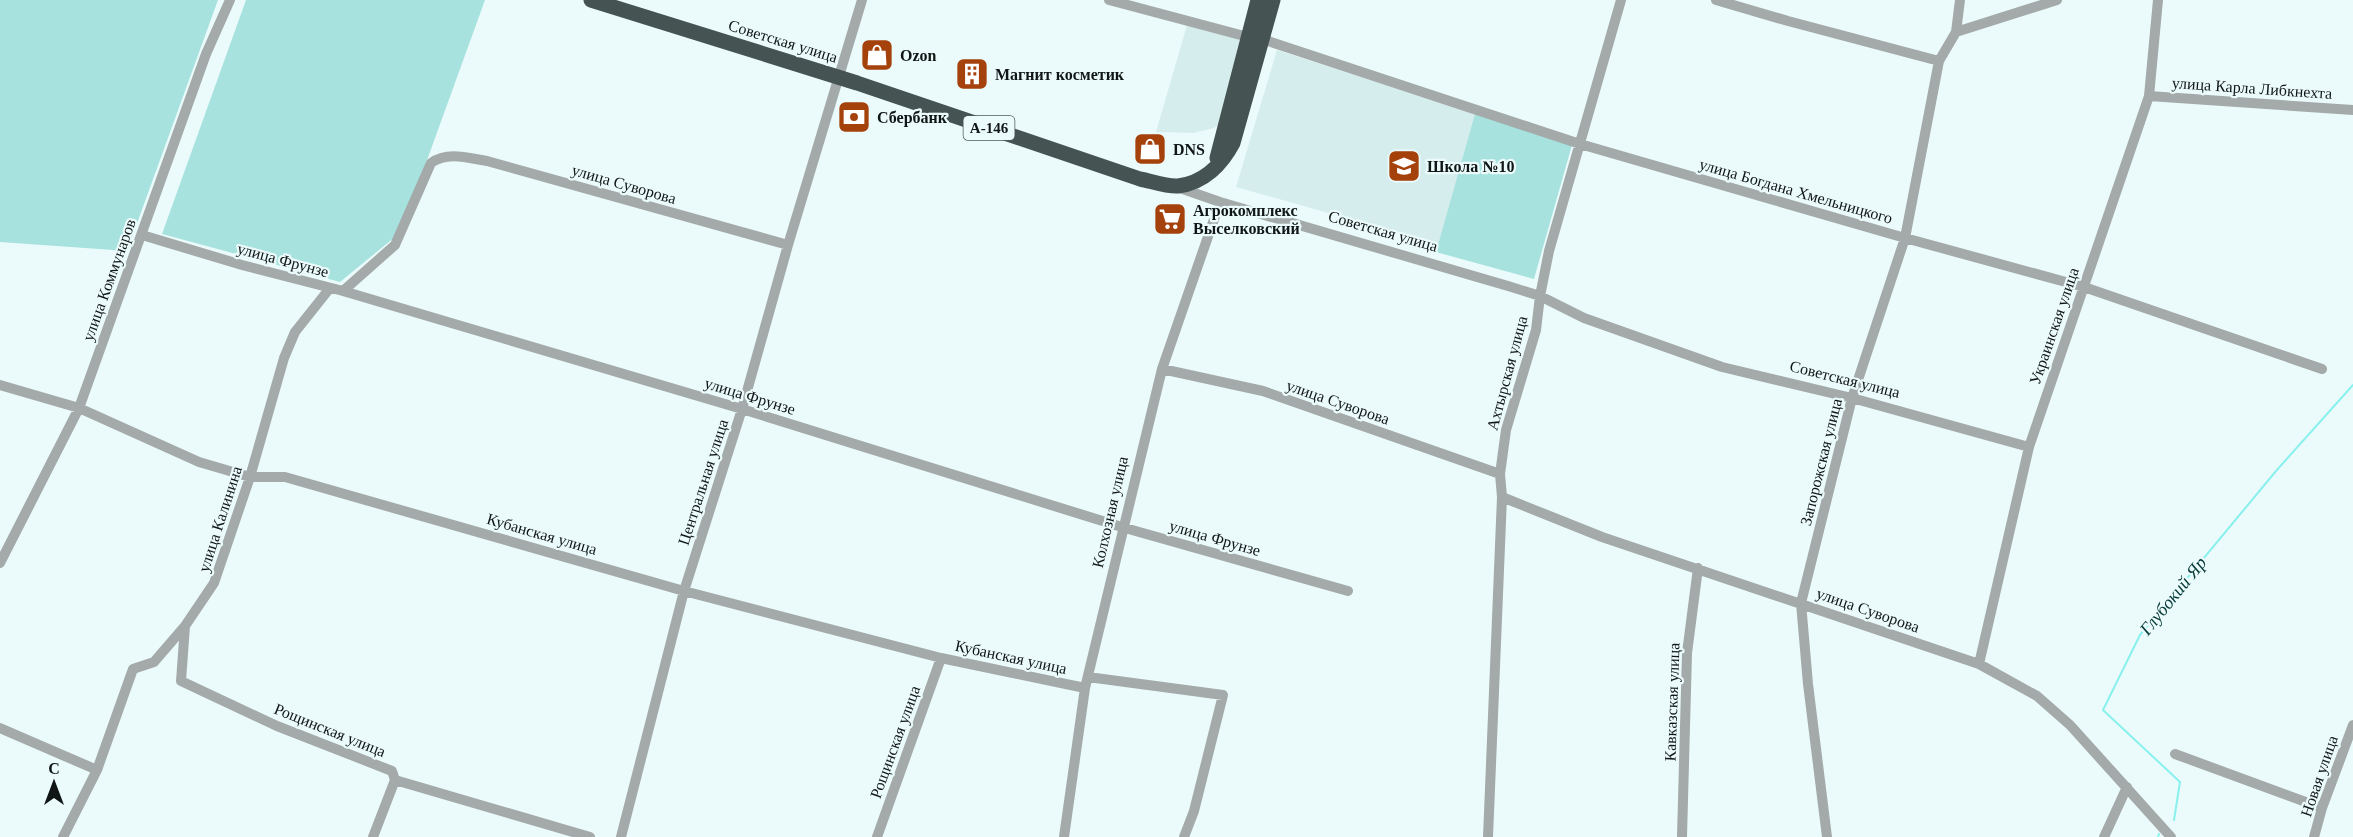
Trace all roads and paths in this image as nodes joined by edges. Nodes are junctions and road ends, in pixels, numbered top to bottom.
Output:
1 (230, 0) edge
2 (591, 0) edge
3 (862, 0) edge
4 (1109, 0) edge
5 (1258, 0) edge
6 (1273, 0) edge
7 (1622, 0) edge
8 (1716, 0) edge
9 (1959, 0) edge
10 (2057, 0) edge
11 (2158, 0) edge
12 (1956, 32) junction
13 (1255, 38) junction
14 (1939, 61) junction
15 (838, 77) junction
16 (2149, 96) junction
17 (2353, 110) edge
18 (1580, 144) junction
19 (1177, 186) junction
20 (1220, 202) junction
21 (142, 236) junction
22 (1905, 238) junction
23 (788, 245) junction
24 (2084, 287) junction
25 (330, 288) junction
26 (343, 291) junction
27 (1540, 296) junction
28 (1162, 369) junction
29 (2322, 369) dead end
30 (0, 385) edge
31 (1852, 398) junction
32 (79, 408) junction
33 (742, 408) junction
34 (2029, 447) junction
35 (1500, 474) junction
36 (250, 477) junction
37 (1502, 497) junction
38 (1125, 528) junction
39 (0, 563) edge
40 (1698, 568) junction
41 (684, 591) junction
42 (1348, 591) dead end
43 (1801, 603) junction
44 (185, 626) junction
45 (941, 658) junction
46 (1979, 664) junction
47 (1087, 683) junction
48 (2353, 725) edge
49 (0, 728) edge
50 (2175, 754) dead end
51 (97, 771) junction
52 (394, 780) junction
53 (2127, 787) junction
54 (2322, 808) junction
55 (63, 837) edge
56 (373, 837) edge
57 (590, 837) edge
58 (621, 837) edge
59 (877, 837) edge
60 (1064, 837) edge
61 (1184, 837) edge
62 (1488, 837) edge
63 (1682, 837) edge
64 (1827, 837) edge
65 (2104, 837) edge
66 (2171, 837) edge
67 (2314, 837) edge

1 - 21 street, улица Коммунаров
2 - 15 highway, Советская улица / А-146
3 - 15 street, Центральная улица
4 - 13 street, улица Богдана Хмельницкого
5 - 13 highway
6 - 13 highway
7 - 18 street, Ахтырская улица
8 - 14 street
9 - 12 street, Запорожская улица
10 - 12 street
11 - 16 street, Украинская улица
12 - 14 street, Запорожская улица
13 - 18 street, улица Богдана Хмельницкого
13 - 19 highway
14 - 22 street, Запорожская улица
15 - 19 highway, Советская улица / А-146
15 - 23 street, Центральная улица
16 - 17 street, улица Карла Либкнехта
16 - 24 street, Украинская улица
18 - 22 street, улица Богдана Хмельницкого
18 - 27 street, Ахтырская улица
19 - 20 street, Советская улица
20 - 27 street, Советская улица
20 - 28 street, Колхозная улица
21 - 25 street, улица Фрунзе
21 - 32 street, улица Коммунаров
22 - 24 street, улица Богдана Хмельницкого
22 - 31 street, Запорожская улица
23 - 26 street, улица Суворова
23 - 33 street, Центральная улица
24 - 29 street, улица Богдана Хмельницкого
24 - 34 street, Украинская улица
25 - 26 street, улица Фрунзе
25 - 36 street, улица Калинина
26 - 33 street, улица Фрунзе
27 - 31 street, Советская улица
27 - 35 street, Ахтырская улица
28 - 35 street, улица Суворова
28 - 38 street, Колхозная улица
30 - 32 street, Кубанская улица
31 - 34 street, Советская улица
31 - 43 street, Запорожская улица
32 - 36 street, Кубанская улица
32 - 39 street, улица Коммунаров
33 - 38 street, улица Фрунзе
33 - 41 street, Центральная улица
34 - 46 street, Украинская улица
35 - 37 street, Ахтырская улица
36 - 41 street, Кубанская улица
36 - 44 street, улица Калинина
37 - 40 street, улица Суворова
37 - 62 street, Ахтырская улица
38 - 42 street, улица Фрунзе
38 - 47 street, Колхозная улица
40 - 43 street, улица Суворова
40 - 63 street, Кавказская улица
41 - 45 street, Кубанская улица
41 - 58 street, Центральная улица
43 - 46 street, улица Суворова
43 - 64 street, Запорожская улица
44 - 51 street, улица Калинина
44 - 52 street, Рощинская улица
45 - 47 street, Кубанская улица
45 - 59 street, Рощинская улица
46 - 53 street, улица Суворова
47 - 60 street, Колхозная улица
47 - 61 street, Кубанская улица
48 - 54 street, Новая улица
49 - 51 street
50 - 54 street
51 - 55 street, улица Калинина
52 - 56 street
52 - 57 street, Рощинская улица
53 - 65 street
53 - 66 street, улица Суворова
54 - 67 street, Новая улица

